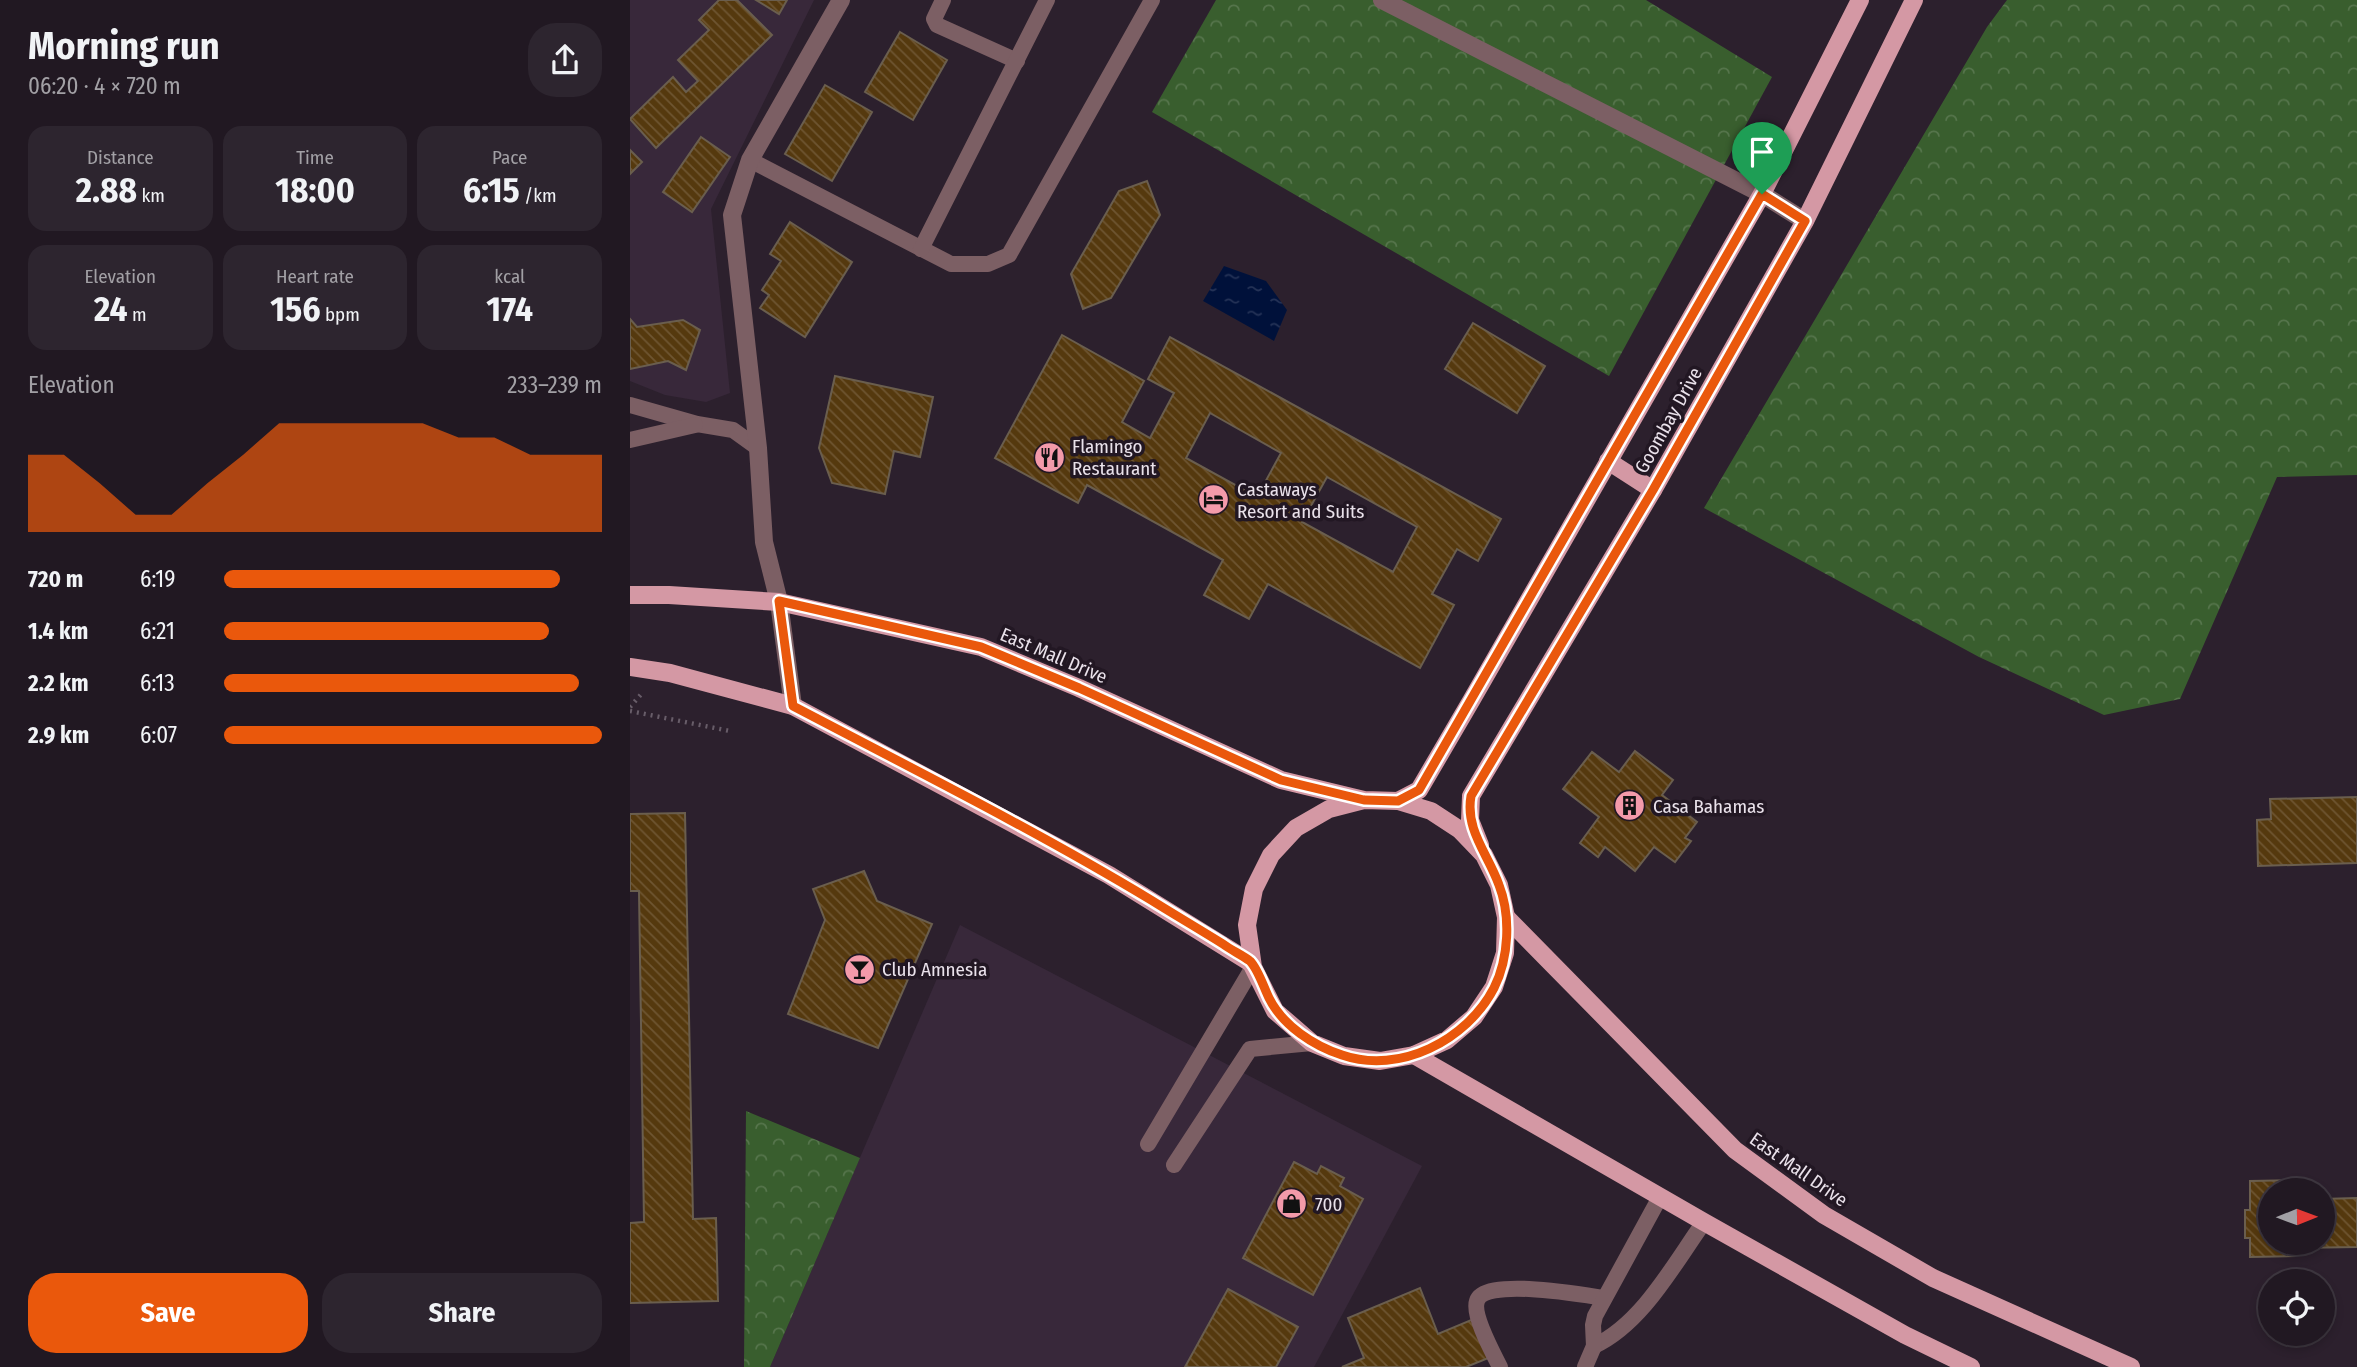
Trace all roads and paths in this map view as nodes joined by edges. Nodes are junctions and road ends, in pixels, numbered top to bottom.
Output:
1 (841, 0) edge
2 (943, 0) edge
3 (1047, 0) edge
4 (1152, 0) edge
5 (1382, 0) edge
6 (1860, 0) edge
7 (1914, 0) edge
8 (1017, 61) junction
9 (750, 160) junction
10 (1762, 194) junction
11 (1805, 221) junction
12 (921, 249) junction
13 (630, 405) edge
14 (697, 424) junction
15 (630, 440) edge
16 (758, 448) junction
17 (1608, 461) junction
18 (1653, 490) junction
19 (630, 595) edge
20 (779, 601) junction
21 (630, 667) edge
22 (793, 706) junction
23 (630, 711) edge
24 (730, 731) dead end
25 (1364, 800) junction
26 (1398, 801) junction
27 (1484, 855) junction
28 (1506, 917) junction
29 (1252, 965) junction
30 (1312, 1043) junction
31 (1415, 1055) junction
32 (1147, 1144) dead end
33 (1174, 1165) dead end
34 (1660, 1197) junction
35 (1704, 1222) junction
36 (1604, 1298) junction
37 (1594, 1346) junction
38 (1500, 1367) edge
39 (1585, 1367) edge
40 (1971, 1367) edge
41 (2131, 1367) edge

1 - 9 street
2 - 8 lane
3 - 8 lane
4 - 12 lane
5 - 10 street
6 - 10 main road, Goombay Drive
7 - 11 main road, Goombay Drive
8 - 12 lane
9 - 12 lane
9 - 16 street
10 - 11 street
10 - 17 main road, Goombay Drive
11 - 18 main road, Goombay Drive
13 - 14 lane
14 - 15 lane
14 - 16 lane
16 - 20 street
17 - 18 main road
17 - 26 main road, Goombay Drive
18 - 27 main road, Goombay Drive
19 - 20 main road, East Mall Drive
20 - 22 street
20 - 25 main road, East Mall Drive
21 - 22 main road
22 - 29 main road
23 - 24 path
25 - 26 main road
25 - 29 main road
26 - 27 main road
27 - 28 main road
28 - 31 main road
28 - 41 main road, East Mall Drive
29 - 30 main road
29 - 32 lane
30 - 31 main road
30 - 33 lane
31 - 34 main road
34 - 35 main road
34 - 36 lane
35 - 37 lane
35 - 40 main road
36 - 37 lane
36 - 38 lane
37 - 39 lane

